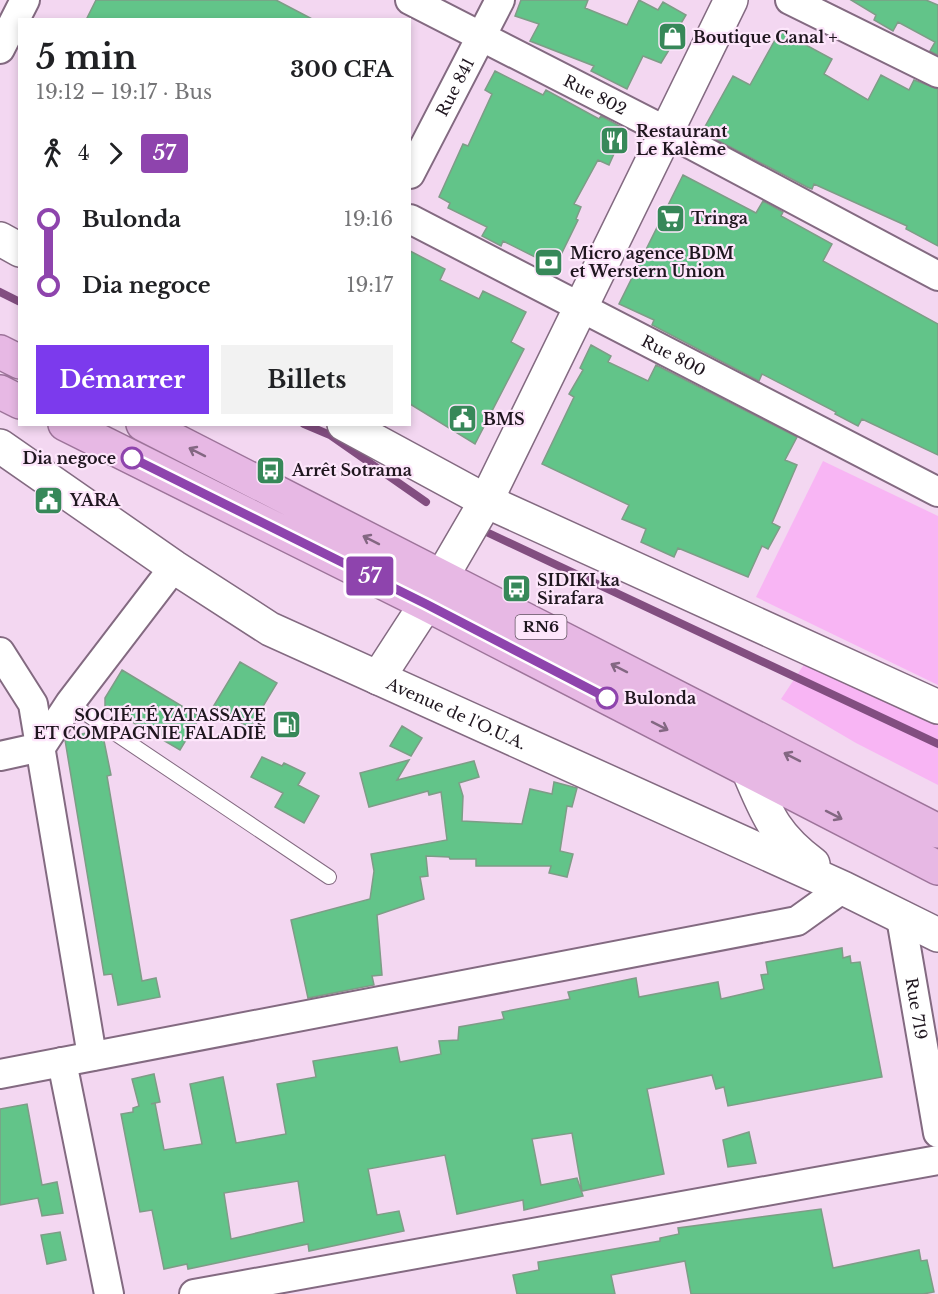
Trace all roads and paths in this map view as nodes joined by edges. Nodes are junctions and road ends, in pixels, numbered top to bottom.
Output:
1 (410, 0) edge
2 (500, 0) edge
3 (731, 0) edge
4 (790, 0) edge
5 (16, 11) edge
6 (482, 37) junction
7 (0, 49) edge
8 (938, 74) edge
9 (666, 131) junction
10 (411, 172) edge
11 (411, 220) edge
12 (0, 239) edge
13 (18, 249) edge
14 (938, 276) edge
15 (580, 308) junction
16 (0, 352) edge
17 (18, 361) edge
18 (0, 392) edge
19 (18, 401) edge
20 (69, 426) edge
21 (147, 426) edge
22 (348, 426) edge
23 (0, 446) edge
24 (938, 492) edge
25 (486, 501) junction
26 (174, 567) junction
27 (442, 576) junction
28 (426, 604) junction
29 (0, 652) edge
30 (378, 678) junction
31 (70, 703) junction
32 (938, 707) edge
33 (41, 747) junction
34 (0, 756) edge
35 (749, 772) junction
36 (938, 831) edge
37 (938, 868) edge
38 (329, 877) dead end
39 (843, 888) junction
40 (901, 918) junction
41 (938, 935) edge
42 (92, 1056) junction
43 (62, 1062) junction
44 (0, 1074) edge
45 (938, 1133) edge
46 (938, 1160) edge
47 (109, 1294) edge
48 (194, 1294) edge

1 - 6 street, Rue 802
2 - 6 street, Rue 841
3 - 9 street
4 - 8 street
5 - 7 street
6 - 9 street, Rue 802
6 - 10 street, Rue 841
9 - 14 street, Rue 802
9 - 15 street
11 - 15 street, Rue 800
12 - 13 street
15 - 24 street, Rue 800
15 - 25 street
16 - 17 highway
18 - 19 highway
20 - 28 highway, RN6
27 -> 21 highway, RN6
22 - 25 street
23 - 26 street, Avenue de l'O.U.A.
25 - 27 street
25 - 32 street
26 - 30 street, Avenue de l'O.U.A.
26 - 31 street
27 - 28 street
36 -> 27 highway, RN6
28 - 30 street
28 -> 35 highway, RN6
29 - 33 street
30 - 39 street, Avenue de l'O.U.A.
31 - 33 street
31 - 38 lane
33 - 34 street
33 - 42 street
35 -> 37 highway, RN6
35 - 39 street
39 - 40 street, Avenue de l'O.U.A.
39 - 42 street
40 - 41 street, Avenue de l'O.U.A.
40 - 45 street, Rue 719
42 - 43 street
43 - 44 street
43 - 47 street
46 - 48 street

